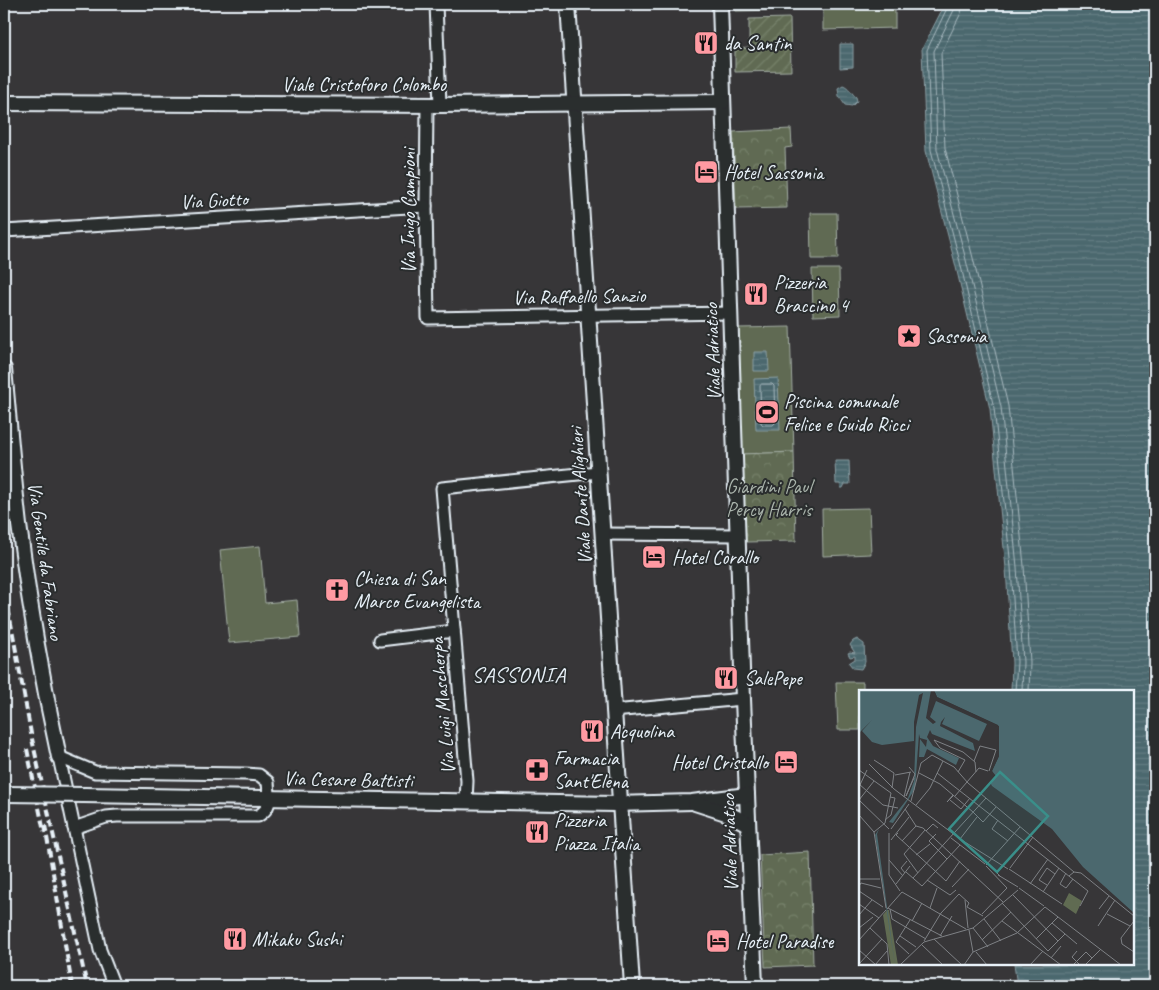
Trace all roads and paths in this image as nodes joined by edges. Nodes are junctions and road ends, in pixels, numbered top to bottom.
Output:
1 (436, 4) edge
2 (568, 4) edge
3 (720, 4) edge
4 (723, 102) junction
5 (4, 103) edge
6 (574, 104) junction
7 (433, 105) junction
8 (426, 206) junction
9 (4, 231) edge
10 (731, 313) junction
11 (588, 315) junction
12 (428, 318) joint
13 (4, 369) edge
14 (598, 472) junction
15 (602, 534) junction
16 (738, 535) junction
17 (454, 631) junction
18 (380, 640) dead end
19 (743, 699) junction
20 (613, 711) junction
21 (59, 757) junction
22 (5, 793) edge
23 (747, 795) junction
24 (270, 799) junction
25 (466, 801) junction
26 (692, 802) junction
27 (620, 804) junction
28 (748, 824) junction
29 (74, 828) junction
30 (114, 986) edge
31 (632, 986) edge
32 (755, 986) edge

1 - 7 street, Via Inigo Campioni
2 - 6 street, Viale Dante Alighieri
3 - 4 street, Viale Adriatico
4 - 6 street, Viale Cristoforo Colombo
4 - 10 street, Viale Adriatico
5 - 7 street, Viale Cristoforo Colombo
6 - 7 street, Viale Cristoforo Colombo
6 - 11 street, Viale Dante Alighieri
7 - 8 street, Via Inigo Campioni
8 - 9 street, Via Giotto
8 - 12 street, Via Inigo Campioni
10 - 11 street, Via Raffaello Sanzio
10 - 16 street, Viale Adriatico
11 - 12 street, Via Raffaello Sanzio
11 - 14 street, Viale Dante Alighieri
13 - 21 street, Via Gentile da Fabriano
14 - 15 street, Viale Dante Alighieri
14 - 17 street, Via Luigi Mascherpa
15 - 16 street
15 - 20 street, Viale Dante Alighieri
16 - 19 street, Viale Adriatico
17 - 18 street
17 - 25 street, Via Luigi Mascherpa
19 - 20 street
19 - 23 street, Viale Adriatico
20 - 27 street, Viale Dante Alighieri
21 - 24 street
21 - 29 street, Via Gentile da Fabriano
22 - 24 street, Via Cesare Battisti, bridge
23 - 26 street, Via Cesare Battisti
23 - 28 street, Viale Adriatico
24 - 25 street, Via Cesare Battisti
24 - 29 street
25 - 27 street, Via Cesare Battisti
26 - 27 street, Via Cesare Battisti
26 - 28 street, Via Cesare Battisti
27 - 31 street, Viale Dante Alighieri
28 - 32 street, Viale Adriatico
29 - 30 street, Via Gentile da Fabriano

